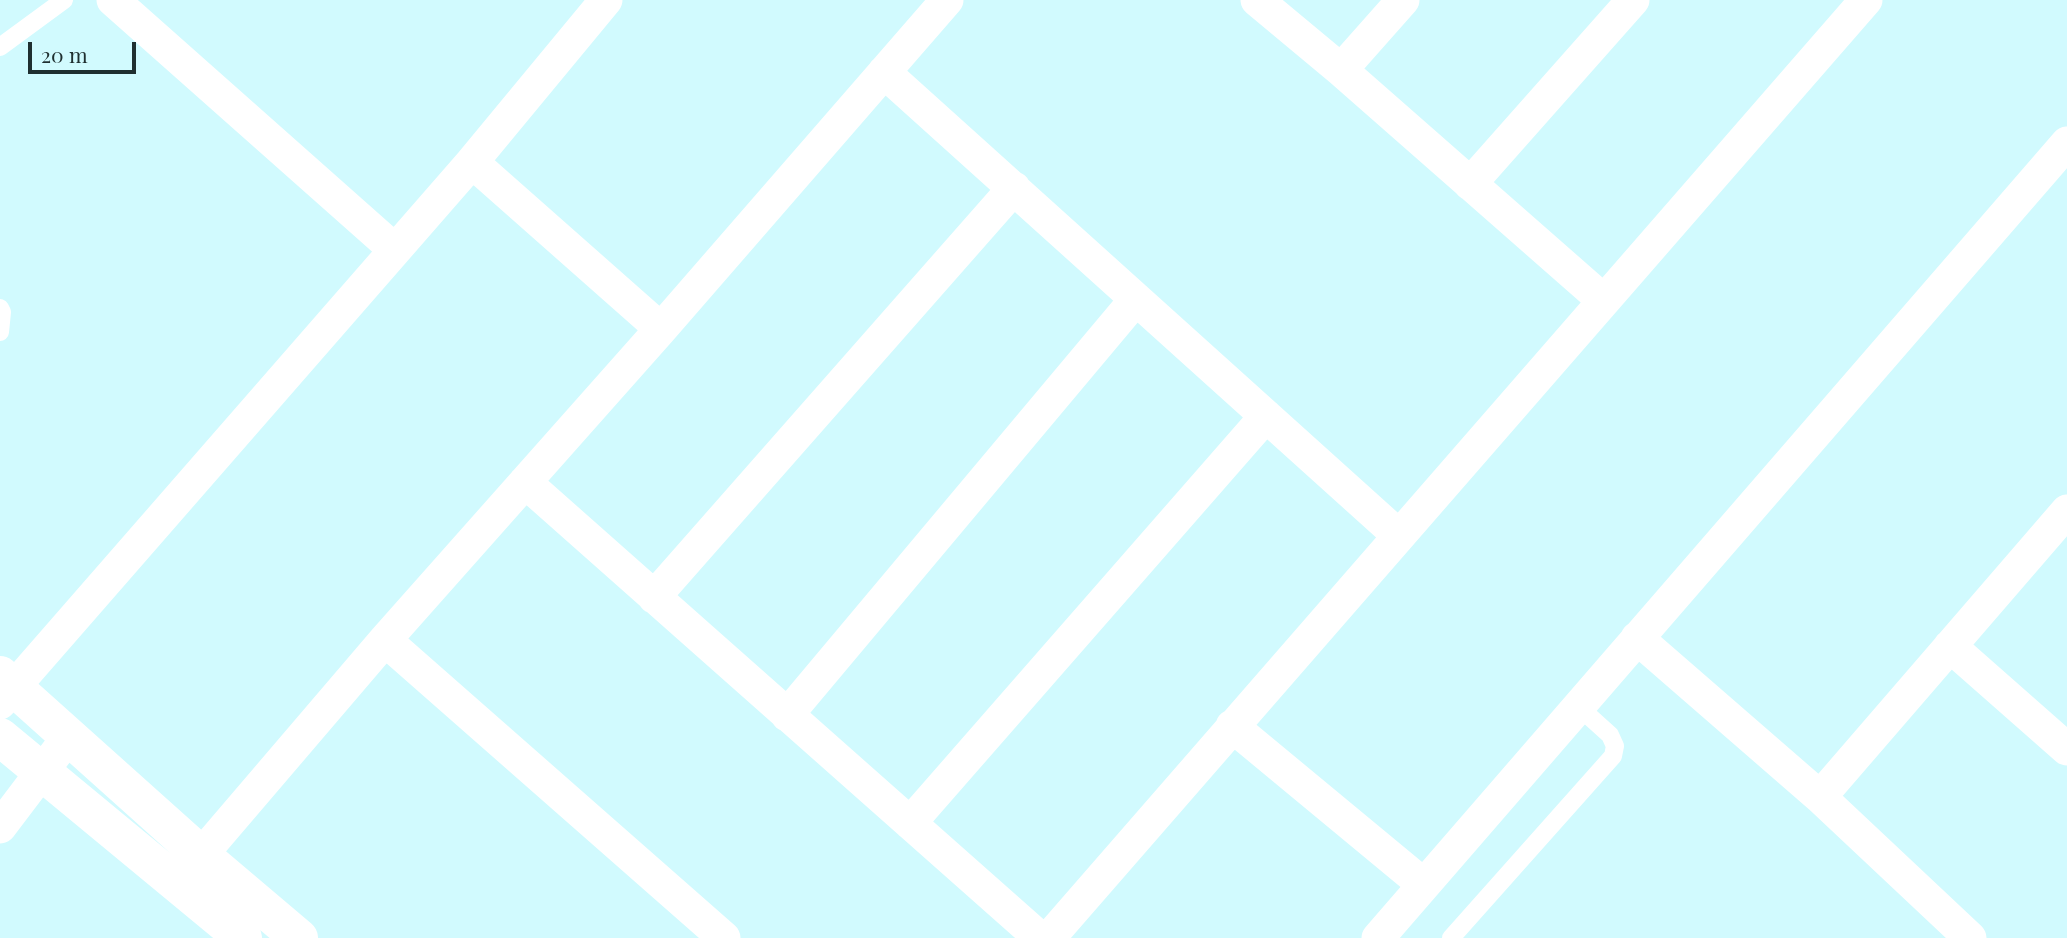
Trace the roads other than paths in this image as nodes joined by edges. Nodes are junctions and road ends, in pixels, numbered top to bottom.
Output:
1 (64, 0) edge
2 (113, 0) edge
3 (606, 0) edge
4 (947, 0) edge
5 (1257, 0) edge
6 (1403, 0) edge
7 (1633, 0) edge
8 (1866, 0) edge
9 (0, 47) edge
10 (1341, 70) junction
11 (884, 72) junction
12 (2067, 143) edge
13 (472, 162) junction
14 (1470, 184) junction
15 (1014, 188) junction
16 (395, 250) junction
17 (1136, 299) junction
18 (1603, 300) junction
19 (0, 308) edge
20 (661, 329) junction
21 (0, 332) edge
22 (1266, 415) junction
23 (525, 482) junction
24 (2064, 522) edge
25 (1398, 535) junction
26 (654, 597) junction
27 (1637, 638) junction
28 (385, 640) junction
29 (1951, 646) junction
30 (5, 689) edge
31 (1579, 707) junction
32 (787, 715) junction
33 (1232, 726) junction
34 (69, 736) junction
35 (0, 737) edge
36 (2067, 749) edge
37 (42, 772) junction
38 (1820, 797) junction
39 (910, 823) junction
40 (0, 827) edge
41 (201, 855) junction
42 (177, 884) junction
43 (1424, 885) junction
44 (243, 938) edge
45 (299, 938) edge
46 (724, 938) edge
47 (1040, 938) edge
48 (1049, 938) edge
49 (1378, 938) edge
50 (1451, 938) edge
51 (1970, 938) edge

1 - 9 lane
2 - 16 street
3 - 13 street
4 - 11 street
5 - 10 street
6 - 10 street
7 - 14 street
8 - 18 street
10 - 14 street
11 - 15 street
11 - 20 street
12 - 27 street
13 - 16 street
13 - 20 street
14 - 18 street
15 - 17 street
15 - 26 street
16 - 30 street
17 - 22 street
17 - 32 street
18 - 25 street
19 - 21 lane
20 - 23 street
22 - 25 street
22 - 39 street
23 - 26 street
23 - 28 street
24 - 29 street
25 - 33 street
26 - 32 street
27 - 31 street
27 - 38 street
28 - 41 street
28 - 46 street
29 - 36 street
29 - 38 street
30 - 34 street
31 - 43 street
31 - 50 lane
32 - 39 street
33 - 43 street
33 - 48 street
34 - 37 street
34 - 41 street
35 - 37 street
37 - 40 street
37 - 42 street
38 - 51 street
39 - 47 street
41 - 42 street
41 - 45 street
42 - 44 street
43 - 49 street

